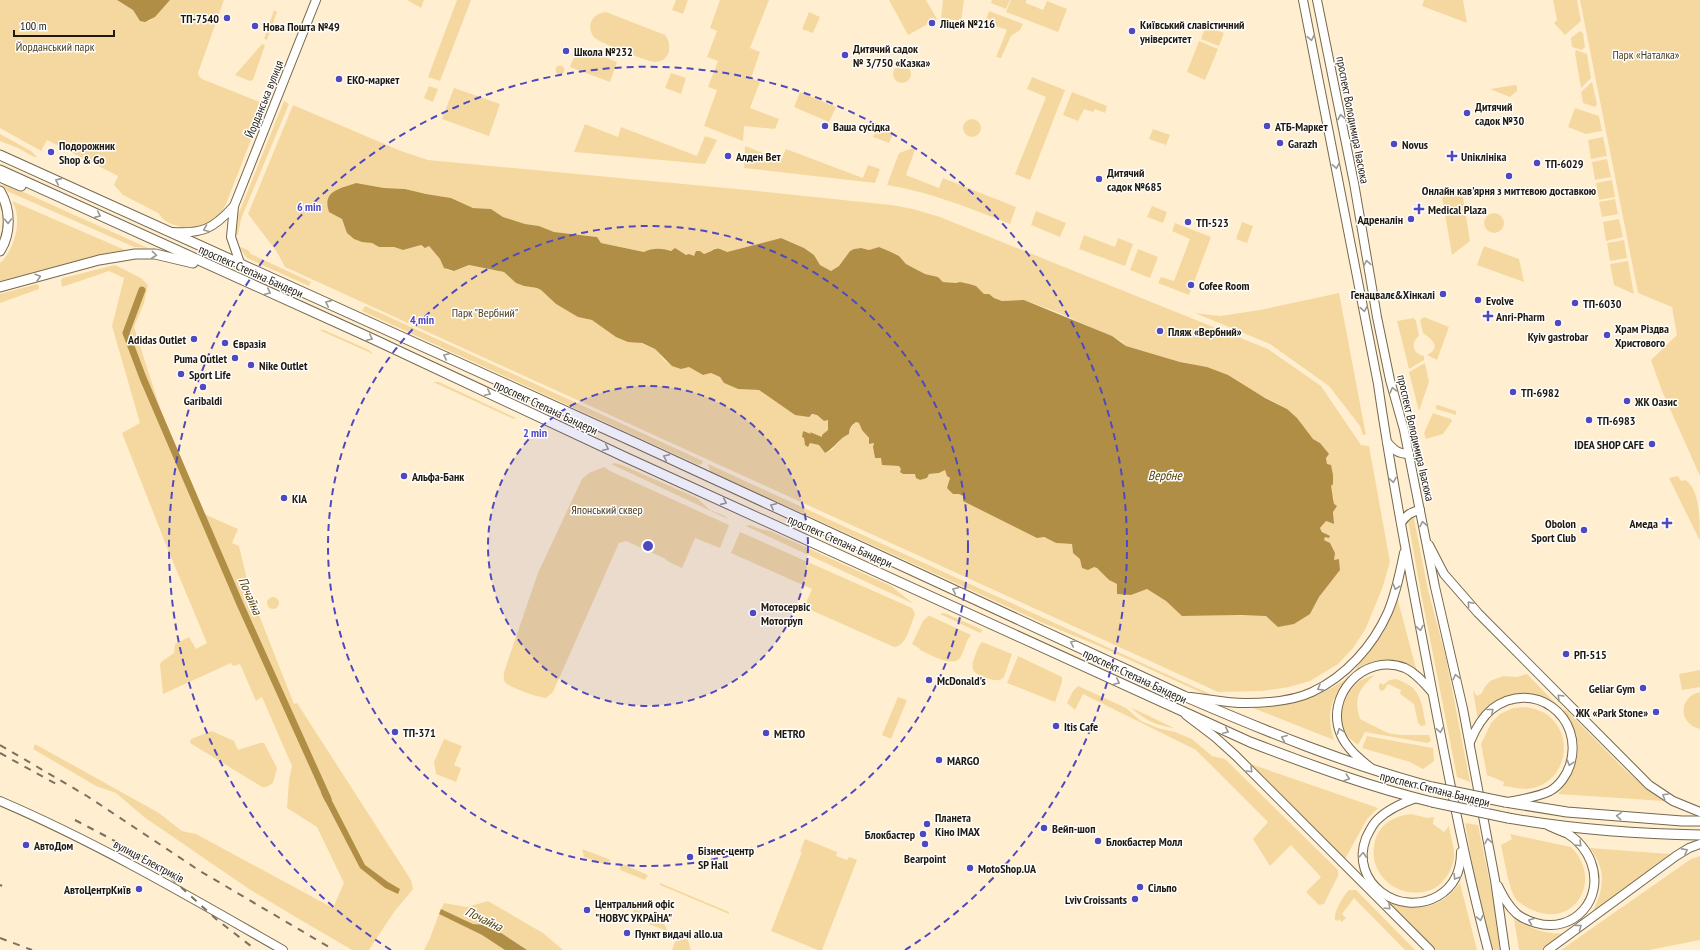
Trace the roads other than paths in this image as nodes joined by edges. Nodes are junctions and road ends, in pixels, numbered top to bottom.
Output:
1 (316, 0) edge
2 (1303, 0) edge
3 (1317, 0) edge
4 (0, 155) edge
5 (0, 170) edge
6 (0, 177) edge
7 (1354, 183) junction
8 (1340, 186) junction
9 (0, 191) edge
10 (62, 199) junction
11 (234, 206) junction
12 (170, 232) junction
13 (0, 251) edge
14 (240, 263) junction
15 (243, 280) junction
16 (0, 287) edge
17 (1386, 441) junction
18 (1409, 454) junction
19 (1420, 510) junction
20 (1401, 523) junction
21 (1425, 538) junction
22 (1405, 549) junction
23 (1432, 693) junction
24 (1184, 696) junction
25 (1178, 709) junction
26 (1470, 743) junction
27 (1374, 770) junction
28 (1416, 798) junction
29 (0, 801) edge
30 (1505, 802) junction
31 (1700, 812) edge
32 (1700, 821) edge
33 (1546, 825) junction
34 (1700, 835) edge
35 (1461, 840) junction
36 (1700, 844) edge
37 (1495, 880) junction
38 (282, 950) edge
39 (1430, 950) edge
40 (1488, 950) edge
41 (1505, 950) edge
42 (1548, 950) edge

1 - 11 main road, Йорданська вулиця
2 -> 8 main road, проспект Володимира Івасюка
7 -> 3 main road, проспект Володимира Івасюка
12 -> 4 main road, проспект Степана Бандери
5 - 10 main road, проспект Степана Бандери
6 - 10 main road
7 - 8 main road
18 -> 7 main road, проспект Володимира Івасюка
8 -> 17 main road, проспект Володимира Івасюка
9 -> 13 main road
10 -> 15 main road, проспект Степана Бандери
11 -> 12 main road, Йорданська вулиця
11 - 14 main road, Йорданська вулиця
12 - 14 main road, проспект Степана Бандери
24 -> 14 main road, проспект Степана Бандери
16 -> 15 main road
15 -> 25 main road, проспект Степана Бандери
17 - 18 main road
17 -> 20 main road, проспект Володимира Івасюка
18 - 19 main road, проспект Володимира Івасюка
19 - 20 main road
21 -> 19 main road, проспект Володимира Івасюка
20 - 22 main road, проспект Володимира Івасюка
26 -> 21 main road, проспект Володимира Івасюка
31 -> 21 main road
22 -> 23 main road, проспект Володимира Івасюка
22 -> 24 main road
27 -> 23 main road
23 -> 35 main road, проспект Володимира Івасюка
27 -> 24 main road, проспект Степана Бандери
25 -> 28 main road, проспект Степана Бандери
25 -> 39 main road
26 -> 30 main road
37 -> 26 main road, проспект Володимира Івасюка
27 - 30 main road, проспект Степана Бандери, bridge
28 - 33 main road, проспект Степана Бандери, bridge
35 -> 28 main road
29 - 38 main road, вулиця Електриків
32 -> 30 main road, проспект Степана Бандери
33 - 34 main road, проспект Степана Бандери
33 -> 37 main road
35 -> 40 main road
42 -> 36 main road
37 - 41 main road

